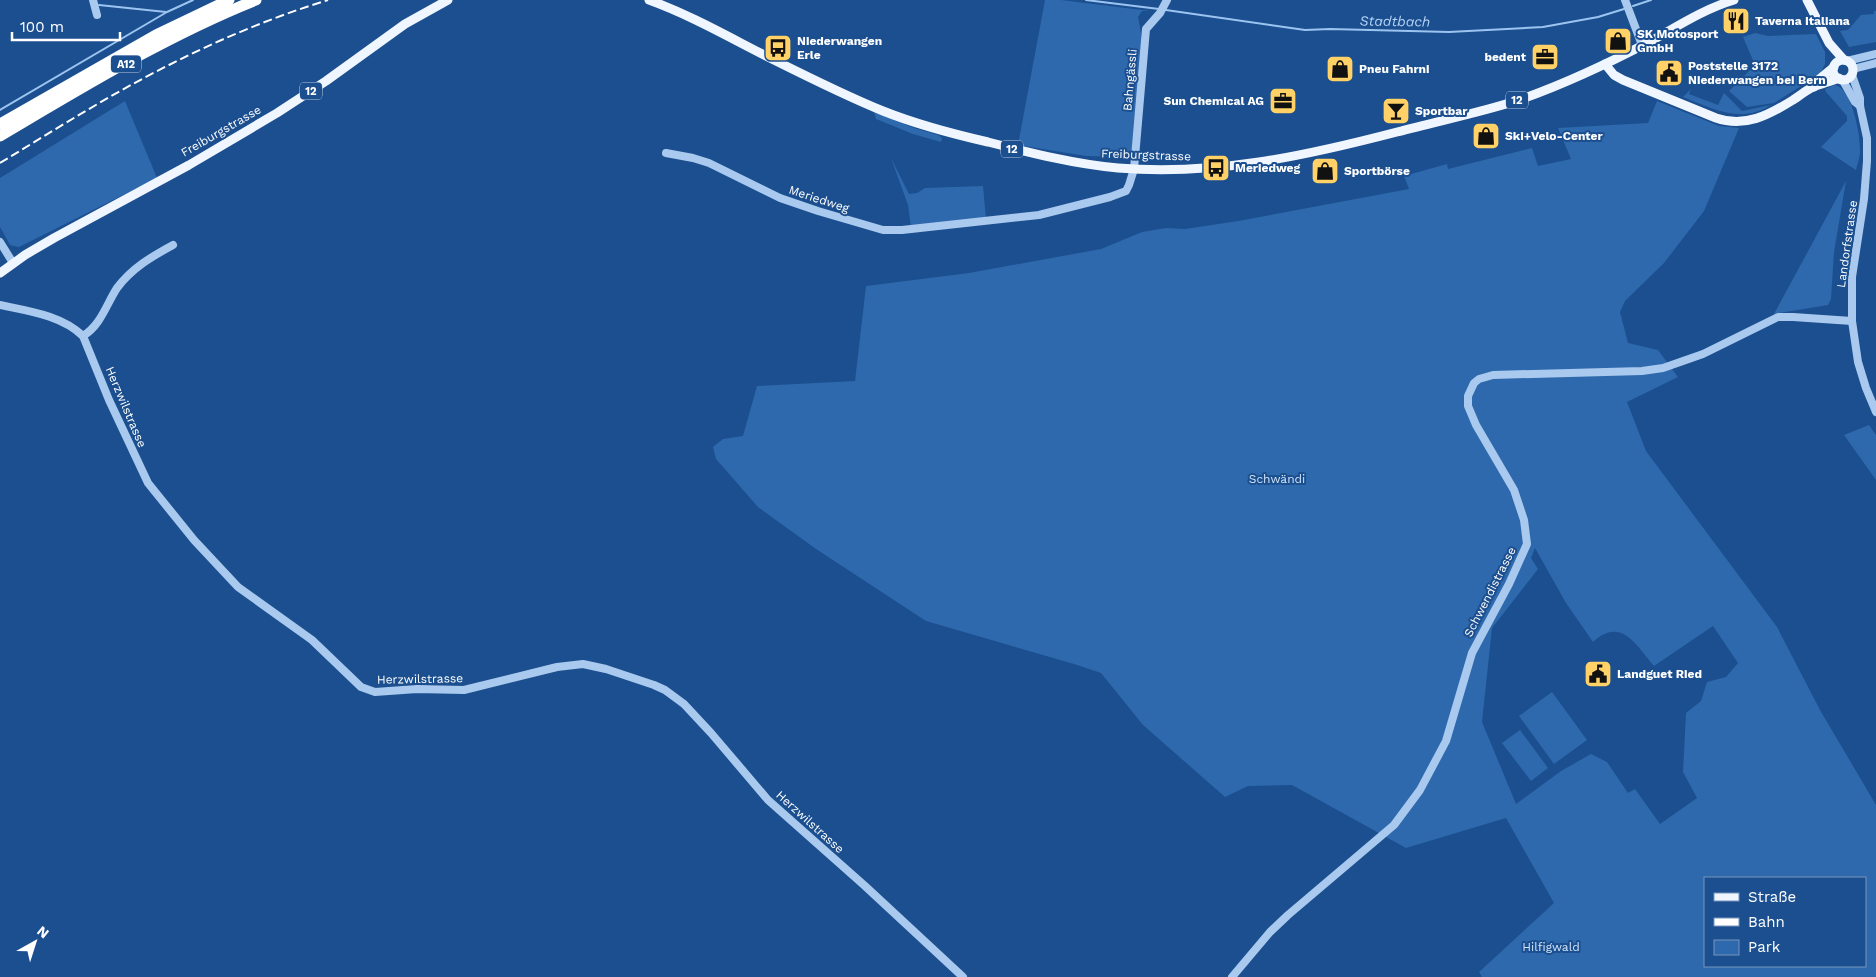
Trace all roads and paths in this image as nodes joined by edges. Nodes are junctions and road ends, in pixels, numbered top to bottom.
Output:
1 (93, 0) edge
2 (229, 0) edge
3 (256, 0) edge
4 (448, 0) edge
5 (649, 0) edge
6 (1167, 0) edge
7 (1625, 0) edge
8 (1734, 0) edge
9 (1807, 0) edge
10 (1718, 2) edge
11 (97, 15) dead end
12 (1829, 43) junction
13 (1642, 45) junction
14 (1876, 54) edge
15 (1846, 60) junction
16 (1876, 63) edge
17 (1605, 64) junction
18 (1835, 66) junction
19 (1852, 72) junction
20 (1841, 79) junction
21 (1814, 87) junction
22 (1860, 106) junction
23 (0, 124) edge
24 (0, 136) edge
25 (666, 153) dead end
26 (1134, 169) junction
27 (0, 242) edge
28 (173, 245) dead end
29 (13, 264) junction
30 (0, 273) edge
31 (0, 305) edge
32 (1852, 321) junction
33 (83, 336) junction
34 (1876, 412) edge
35 (963, 977) edge
36 (1232, 977) edge

1 - 11 street
2 - 23 highway, A12
3 - 24 highway, A12
4 - 29 main road, Freiburgstrasse / 12
5 - 26 main road, Freiburgstrasse / 12
6 - 26 street, Bahngässli
7 - 13 street
8 - 10 main road, Freiburgstrasse / 12
9 - 12 main road
10 - 13 main road, Freiburgstrasse / 12
12 - 15 main road
12 - 18 main road
13 - 17 main road, Freiburgstrasse / 12
14 - 15 street
15 - 18 main road
15 - 19 main road
16 - 19 street
17 - 21 main road
17 - 26 main road, Freiburgstrasse / 12
18 - 20 main road
18 - 21 main road
19 - 20 main road
19 - 22 street, Landorfstrasse
20 - 21 main road
20 - 22 street, Landorfstrasse
22 - 32 street, Landorfstrasse
25 - 26 street, Meriedweg
27 - 29 street
28 - 33 street
29 - 30 main road, Freiburgstrasse / 12
31 - 33 street
32 - 34 street, Landorfstrasse
32 - 36 street, Schwendistrasse
33 - 35 street, Herzwilstrasse

